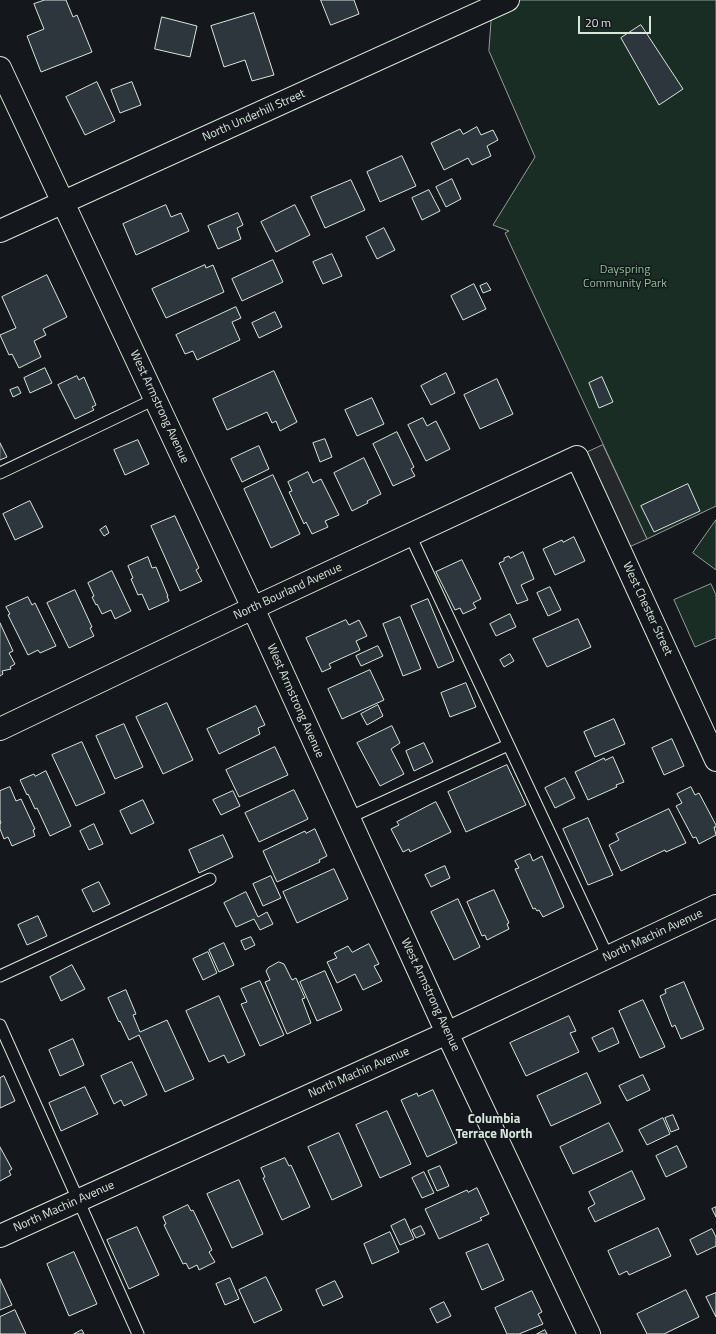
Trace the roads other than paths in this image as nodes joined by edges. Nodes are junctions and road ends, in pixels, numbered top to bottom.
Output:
1 (508, 0) edge
2 (0, 68) edge
3 (63, 202) junction
4 (0, 231) edge
5 (155, 399) junction
6 (577, 457) joint
7 (0, 473) edge
8 (410, 535) junction
9 (253, 608) junction
10 (0, 729) edge
11 (508, 745) junction
12 (716, 760) edge
13 (348, 818) junction
14 (210, 879) dead end
15 (716, 906) edge
16 (608, 957) junction
17 (0, 976) edge
18 (0, 1025) edge
19 (448, 1032) junction
20 (78, 1200) junction
21 (0, 1236) edge
22 (138, 1334) edge
23 (589, 1334) edge

1 - 3 street, North Underhill Street
2 - 3 street, West Armstrong Avenue
3 - 4 street, North Underhill Street
3 - 5 street, West Armstrong Avenue
5 - 7 lane
5 - 9 street, West Armstrong Avenue
6 - 8 street, North Bourland Avenue
6 - 12 street, West Chester Street
8 - 9 street, North Bourland Avenue
8 - 11 lane
9 - 10 street, North Bourland Avenue
9 - 13 street, West Armstrong Avenue
11 - 13 lane
11 - 16 lane
13 - 19 street, West Armstrong Avenue
14 - 17 lane
15 - 16 street, North Machin Avenue
16 - 19 street, North Machin Avenue
18 - 20 lane
19 - 20 street, North Machin Avenue
19 - 23 street, West Armstrong Avenue
20 - 21 street, North Machin Avenue
20 - 22 lane

